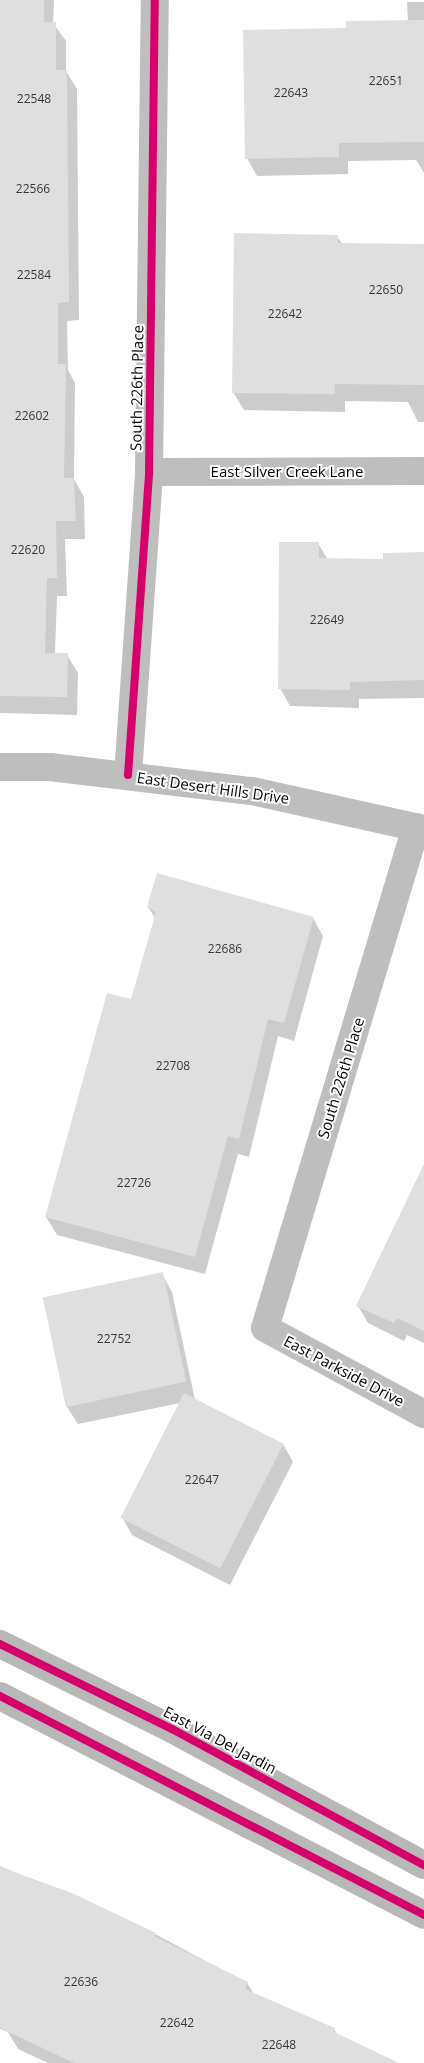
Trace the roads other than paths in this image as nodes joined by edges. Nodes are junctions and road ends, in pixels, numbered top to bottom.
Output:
1 (155, 0) edge
2 (424, 471) edge
3 (149, 472) junction
4 (0, 767) edge
5 (128, 775) junction
6 (420, 828) edge
7 (264, 1328) joint
8 (424, 1414) edge
9 (0, 1644) edge
10 (0, 1696) edge
11 (424, 1865) edge
12 (424, 1915) edge

1 - 3 street, South 226th Place
2 - 3 street, East Silver Creek Lane
3 - 5 street, South 226th Place
4 - 5 street, East Desert Hills Drive
5 - 6 street, East Desert Hills Drive
6 - 7 street, South 226th Place
7 - 8 street, East Parkside Drive
9 - 11 street, East Via Del Jardin
10 - 12 street

